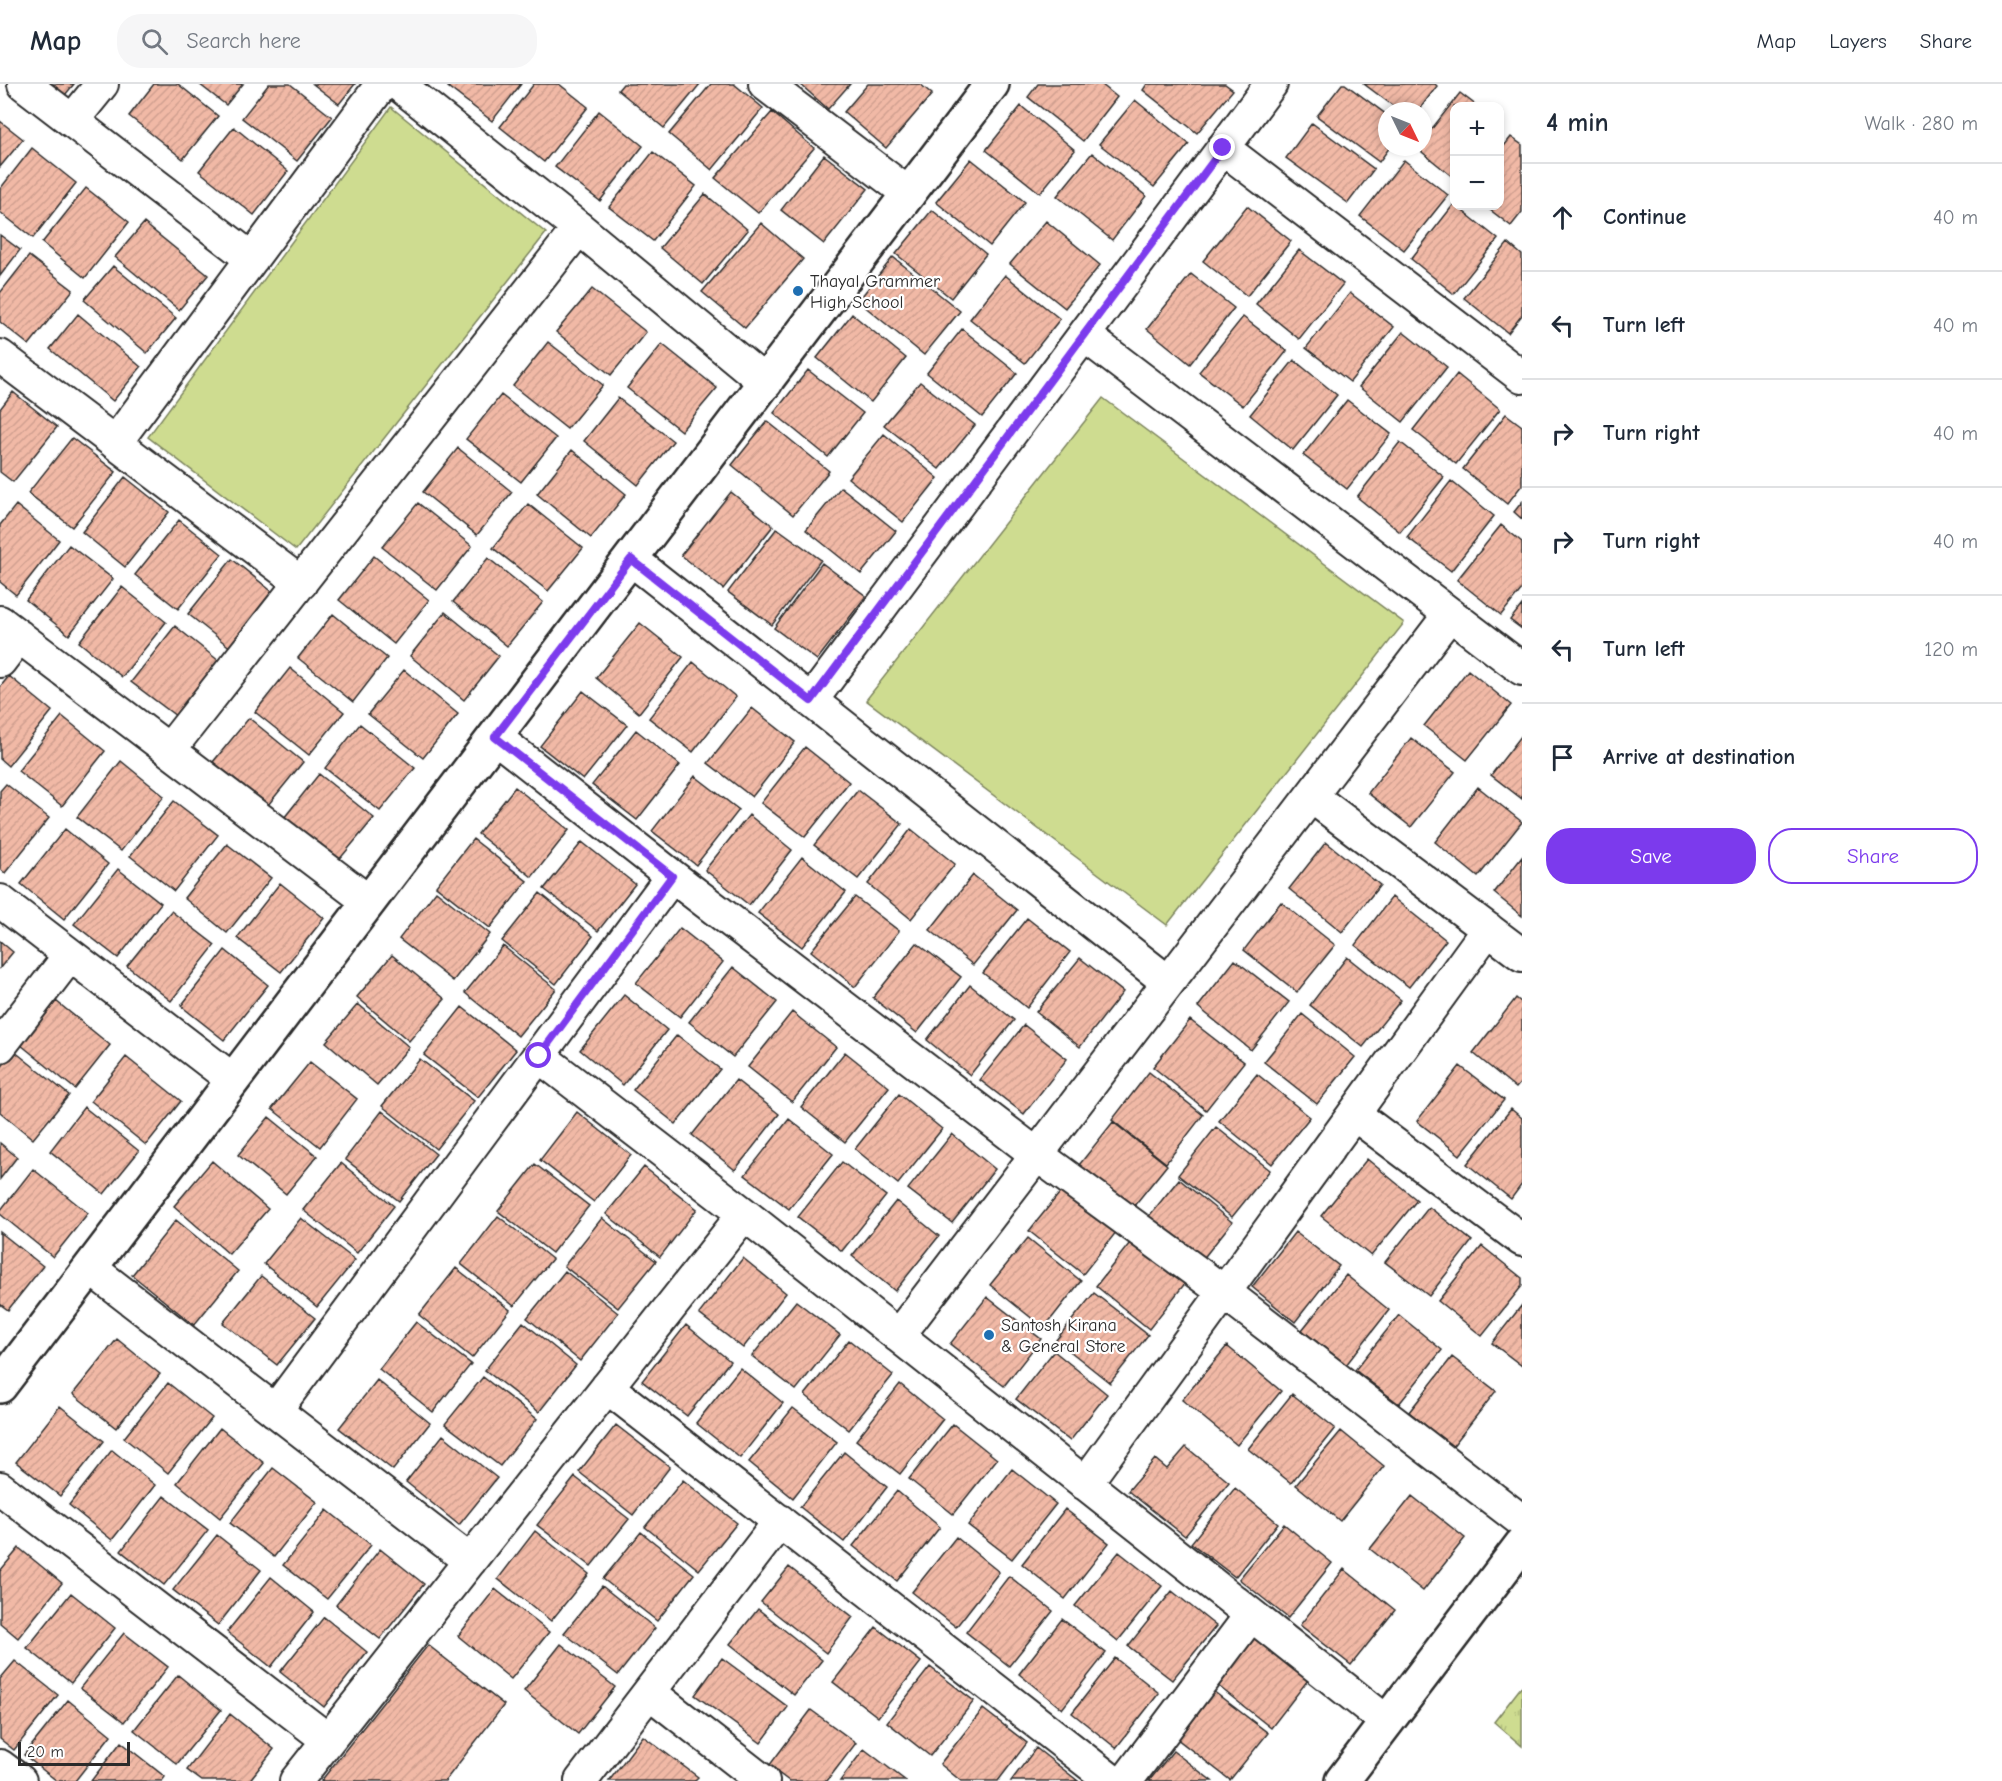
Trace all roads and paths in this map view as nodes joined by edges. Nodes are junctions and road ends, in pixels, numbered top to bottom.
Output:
1 (24, 84) edge
2 (102, 84) edge
3 (382, 84) edge
4 (398, 84) edge
5 (765, 84) edge
6 (992, 84) edge
7 (1271, 84) edge
8 (72, 121) junction
9 (1223, 148) junction
10 (909, 194) junction
11 (579, 228) junction
12 (252, 258) junction
13 (1084, 335) junction
14 (0, 356) edge
15 (1522, 377) edge
16 (766, 382) junction
17 (115, 443) junction
18 (631, 559) junction
19 (301, 583) junction
20 (1450, 614) junction
21 (9, 629) edge
22 (0, 661) edge
23 (1522, 669) edge
24 (811, 701) junction
25 (495, 737) junction
26 (169, 750) junction
27 (1311, 796) junction
28 (672, 876) junction
29 (0, 901) edge
30 (369, 902) junction
31 (1488, 929) junction
32 (70, 955) junction
33 (1522, 955) edge
34 (1168, 982) junction
35 (0, 1046) edge
36 (539, 1056) junction
37 (233, 1080) junction
38 (1354, 1114) junction
39 (1036, 1154) junction
40 (744, 1214) junction
41 (1522, 1240) edge
42 (90, 1268) junction
43 (1224, 1292) junction
44 (898, 1336) junction
45 (0, 1386) edge
46 (607, 1386) junction
47 (275, 1411) junction
48 (1085, 1484) junction
49 (0, 1488) edge
50 (780, 1521) junction
51 (1522, 1521) edge
52 (1522, 1544) edge
53 (470, 1561) junction
54 (1251, 1615) junction
55 (649, 1692) junction
56 (1387, 1722) junction
57 (328, 1740) junction
58 (0, 1766) edge
59 (20, 1781) edge
60 (296, 1781) edge
61 (581, 1781) edge
62 (763, 1781) edge
63 (1112, 1781) edge
64 (1126, 1781) edge
65 (1342, 1781) edge

1 - 8 street
2 - 8 street
3 - 12 street
4 - 11 street
5 - 10 street
6 - 10 street
7 - 9 street
8 - 12 street
9 - 13 street
9 - 15 street
10 - 16 street
11 - 16 street
11 - 19 street
12 - 17 street
13 - 20 street
13 - 24 street
14 - 17 street
16 - 18 street
17 - 19 street
18 - 24 street
18 - 25 street
19 - 26 street
20 - 23 street
20 - 27 street
21 - 22 street
21 - 26 street
24 - 34 street
25 - 28 street
25 - 30 street
26 - 30 street
27 - 31 street
27 - 34 street
28 - 36 street
28 - 39 street
29 - 32 street
30 - 37 street
31 - 33 street
31 - 38 street
32 - 35 street
32 - 37 street
34 - 39 street
36 - 40 street
36 - 47 street
37 - 42 street
38 - 41 street
38 - 43 street
39 - 43 street
39 - 44 street
40 - 44 street
40 - 46 street
42 - 45 street
42 - 47 street
43 - 48 street
43 - 51 street
44 - 48 street
46 - 50 street
46 - 53 street
47 - 53 street
48 - 54 street
49 - 57 street
50 - 55 street
50 - 63 street
52 - 56 street
53 - 57 street
54 - 56 street
54 - 64 street
55 - 61 street
55 - 62 street
56 - 65 street
57 - 60 street
58 - 59 street

